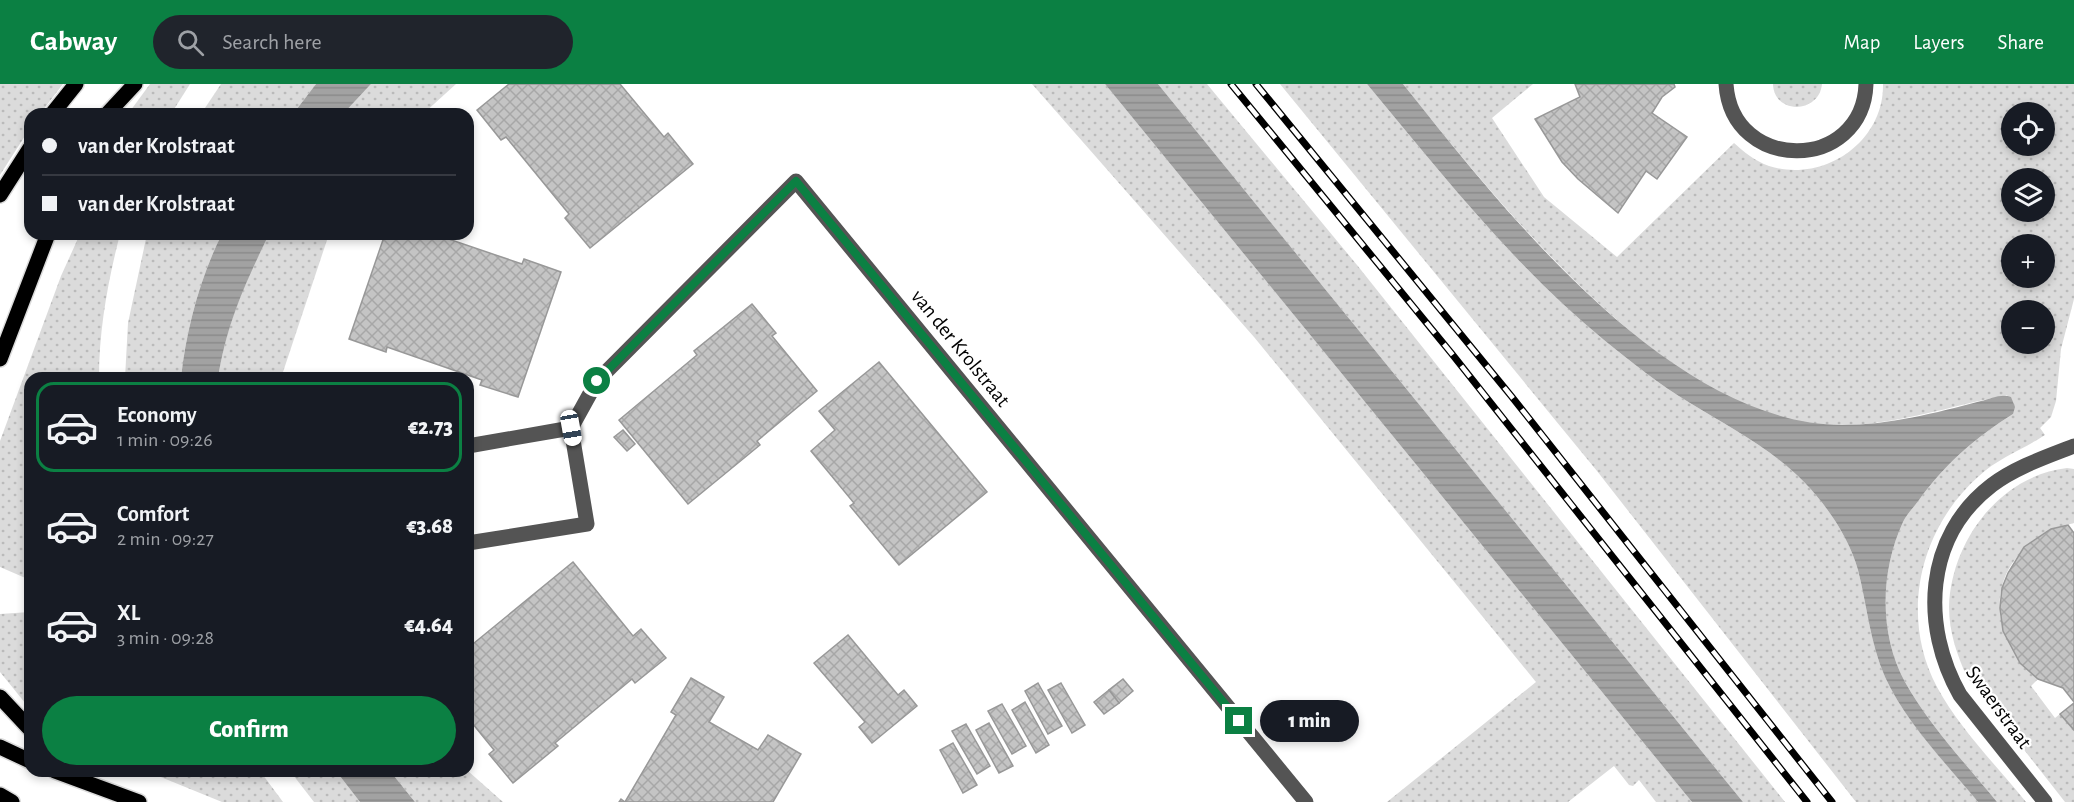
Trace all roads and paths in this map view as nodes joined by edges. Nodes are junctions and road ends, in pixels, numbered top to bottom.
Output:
1 (76, 84) edge
2 (135, 84) edge
3 (1726, 84) edge
4 (1866, 84) edge
5 (57, 108) edge
6 (113, 108) edge
7 (24, 157) edge
8 (0, 195) edge
9 (46, 240) edge
10 (0, 359) edge
11 (571, 428) junction
12 (474, 445) edge
13 (2074, 446) edge
14 (474, 542) edge
15 (0, 697) edge
16 (24, 723) edge
17 (0, 747) edge
18 (24, 758) edge
19 (72, 777) edge
20 (84, 777) edge
21 (90, 783) junction
22 (0, 795) edge
23 (12, 802) edge
24 (139, 802) edge
25 (1306, 802) edge
26 (2045, 802) edge

1 - 5 main road
2 - 6 main road
3 - 4 street
7 - 8 main road
9 - 10 main road
11 - 12 street
11 - 14 street
11 - 25 street, van der Krolstraat
13 - 26 street, Swaerstraat
15 - 16 main road
17 - 18 main road
19 - 21 main road
20 - 21 main road
21 - 24 main road
22 - 23 main road

